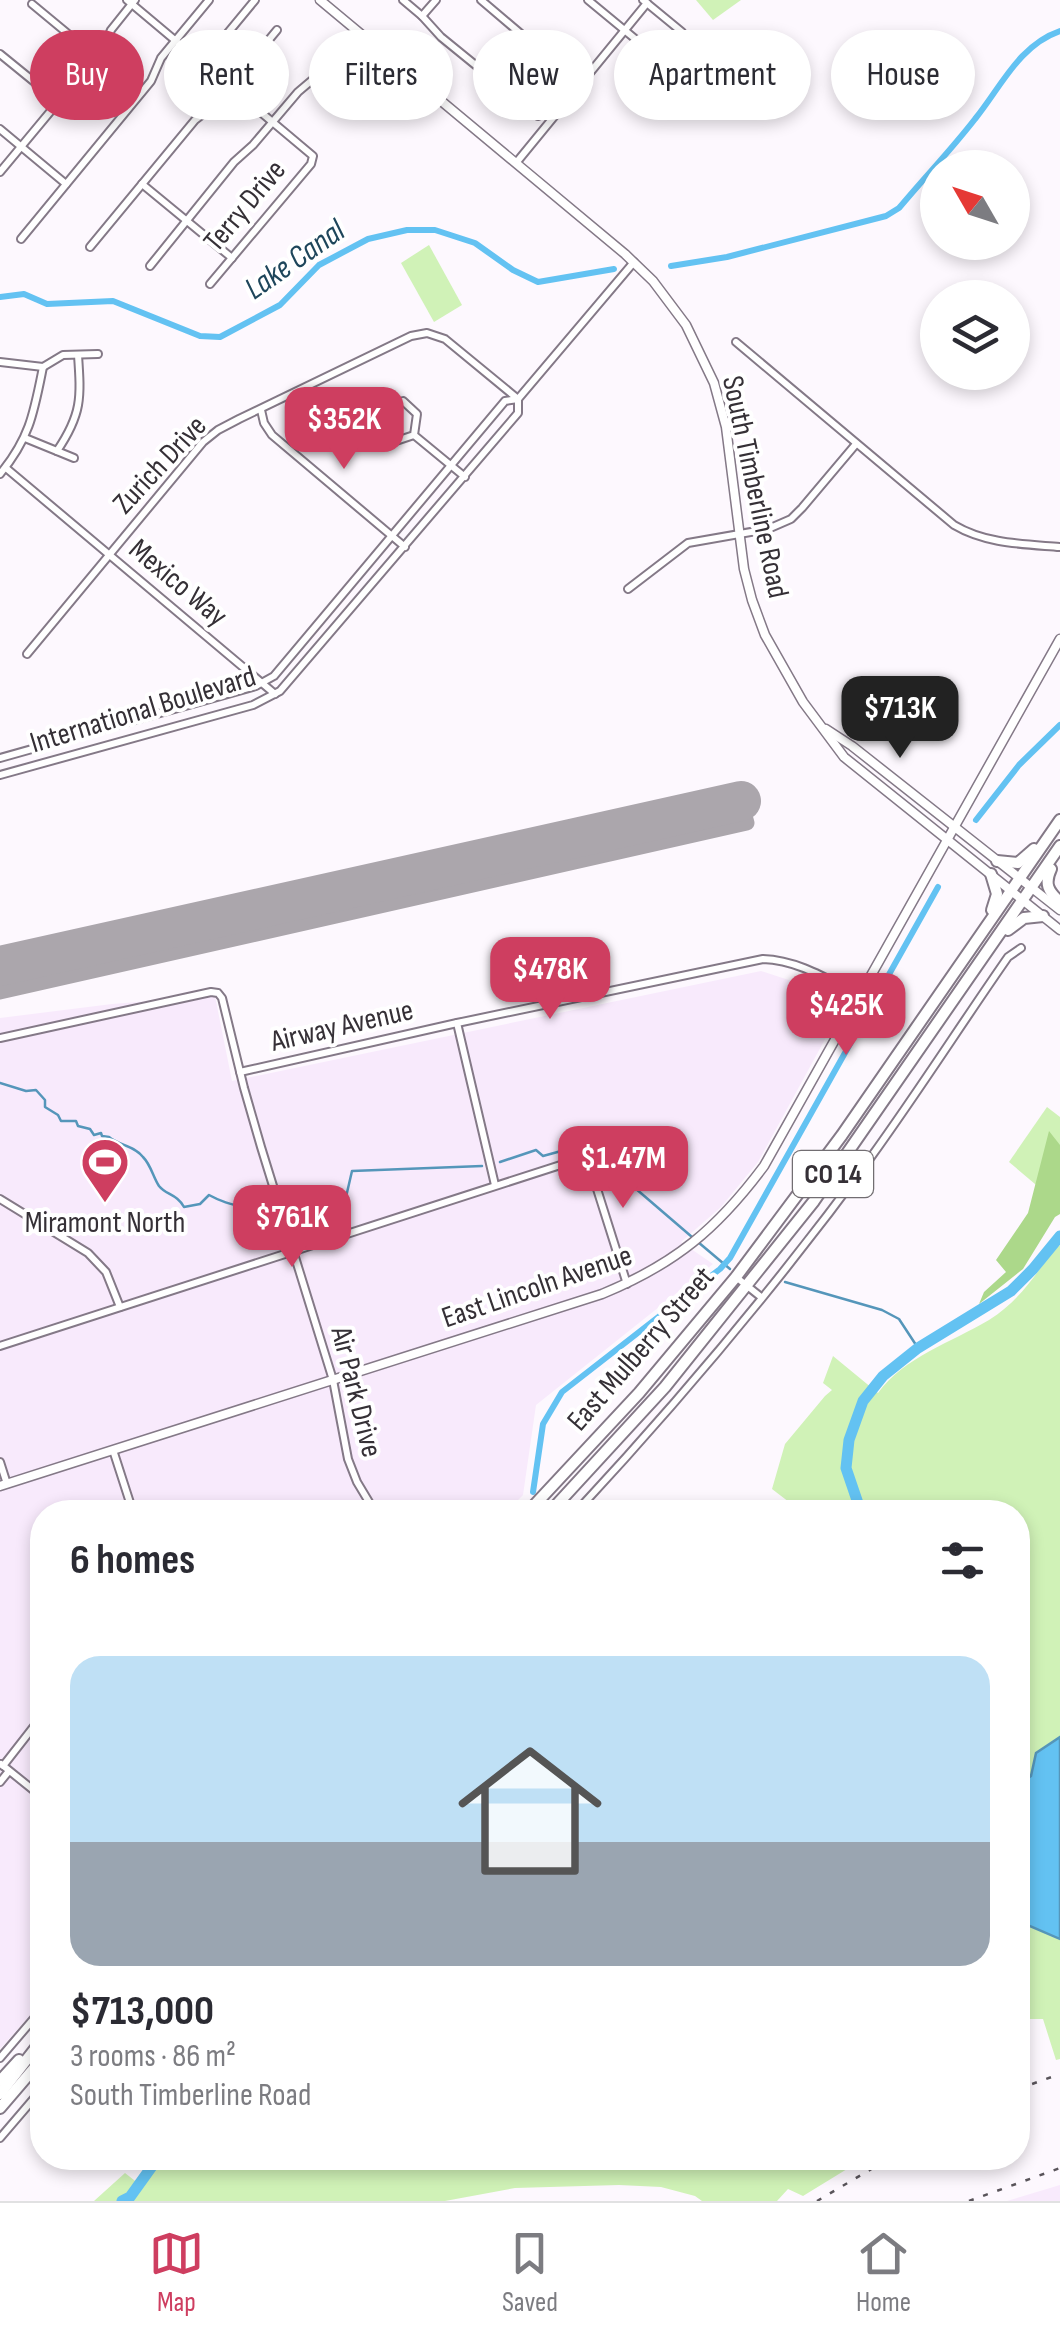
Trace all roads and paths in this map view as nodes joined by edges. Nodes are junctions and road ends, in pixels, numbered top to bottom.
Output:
1 (209, 0) edge
2 (254, 0) edge
3 (320, 0) edge
4 (403, 0) edge
5 (436, 0) edge
6 (481, 0) edge
7 (588, 0) edge
8 (132, 1) edge
9 (645, 2) edge
10 (32, 4) dead end
11 (422, 16) junction
12 (63, 30) edge
13 (111, 30) edge
14 (165, 30) edge
15 (184, 30) edge
16 (230, 30) edge
17 (516, 30) edge
18 (623, 30) edge
19 (625, 30) edge
20 (680, 30) edge
21 (614, 43) edge
22 (0, 54) edge
23 (164, 55) edge
24 (473, 63) edge
25 (594, 67) edge
26 (30, 79) edge
27 (309, 83) edge
28 (43, 120) edge
29 (195, 120) edge
30 (271, 120) edge
31 (551, 120) edge
32 (273, 122) junction
33 (0, 129) edge
34 (21, 146) junction
35 (516, 163) junction
36 (0, 172) edge
37 (66, 184) junction
38 (142, 184) junction
39 (187, 221) junction
40 (21, 239) dead end
41 (90, 247) dead end
42 (232, 258) junction
43 (634, 262) junction
44 (150, 266) dead end
45 (210, 284) dead end
46 (736, 342) dead end
47 (98, 354) dead end
48 (78, 355) junction
49 (0, 362) edge
50 (43, 367) junction
51 (518, 399) junction
52 (261, 410) junction
53 (414, 436) junction
54 (25, 438) junction
55 (856, 444) junction
56 (57, 451) junction
57 (74, 458) dead end
58 (451, 466) junction
59 (3, 471) edge
60 (464, 477) junction
61 (739, 532) junction
62 (392, 536) junction
63 (405, 547) junction
64 (1060, 547) edge
65 (110, 555) junction
66 (628, 589) dead end
67 (1060, 639) edge
68 (28, 654) dead end
69 (262, 683) junction
70 (275, 694) junction
71 (823, 727) junction
72 (0, 758) edge
73 (0, 775) edge
74 (1060, 812) edge
75 (1060, 820) edge
76 (954, 827) junction
77 (946, 840) junction
78 (1060, 846) edge
79 (1060, 854) edge
80 (997, 861) junction
81 (991, 874) junction
82 (1020, 879) junction
83 (1032, 888) junction
84 (1012, 890) junction
85 (1023, 900) junction
86 (1060, 902) edge
87 (1060, 910) edge
88 (1043, 916) junction
89 (1060, 930) edge
90 (1021, 948) dead end
91 (859, 995) junction
92 (935, 1002) junction
93 (457, 1023) junction
94 (930, 1035) junction
95 (0, 1038) edge
96 (240, 1072) junction
97 (495, 1185) junction
98 (0, 1199) edge
99 (292, 1250) junction
100 (736, 1277) junction
101 (627, 1284) junction
102 (748, 1286) junction
103 (762, 1297) junction
104 (120, 1307) junction
105 (0, 1346) edge
106 (334, 1380) junction
107 (112, 1450) junction
108 (0, 1462) edge
109 (3, 1485) edge
110 (129, 1500) edge
111 (367, 1500) edge
112 (539, 1500) edge
113 (559, 1500) edge
114 (587, 1500) edge
115 (30, 1732) edge
116 (4, 1766) edge
117 (0, 1782) edge
118 (30, 1788) edge
119 (30, 2023) edge
120 (30, 2049) edge
121 (30, 2053) edge
122 (0, 2058) edge
123 (30, 2073) edge
124 (0, 2081) edge
125 (0, 2094) edge
126 (30, 2103) edge
127 (0, 2108) edge
128 (0, 2138) edge

1 - 15 street
2 - 16 street
3 - 35 main road, South Timberline Road
4 - 11 street
5 - 11 street
6 - 17 street
7 - 18 street
8 - 13 street
8 - 14 street
9 - 19 street
9 - 20 street
10 - 12 street
11 - 24 street
21 - 25 street
22 - 26 street
23 - 37 street
27 - 32 street
28 - 34 street
29 - 38 street
30 - 32 street
31 - 35 street
32 - 39 street
32 - 42 street, Terry Drive
33 - 34 street
34 - 36 street
34 - 37 street
35 - 43 main road, South Timberline Road
37 - 40 street
38 - 39 street
38 - 41 street
39 - 42 street
39 - 44 street
42 - 45 street, Terry Drive
43 - 51 street, International Boulevard
43 - 61 main road, South Timberline Road
46 - 55 street
47 - 48 street
48 - 50 street
48 - 56 street
49 - 50 street
50 - 54 street
51 - 52 street, Zurich Drive
51 - 58 street, International Boulevard
51 - 60 street, International Boulevard
52 - 62 street
52 - 65 street, Zurich Drive
53 - 53 street
53 - 58 street
54 - 56 street
54 - 59 street
55 - 61 street
55 - 64 street
56 - 57 street
58 - 60 street
58 - 62 street, International Boulevard
59 - 65 street, Mexico Way
60 - 63 street, International Boulevard
61 - 66 street
61 - 71 main road, South Timberline Road
62 - 63 street
62 - 69 street, International Boulevard
63 - 70 street, International Boulevard
65 - 68 street, Zurich Drive
65 - 69 street, Mexico Way
67 - 76 main road, East Lincoln Avenue
69 - 70 street, Mexico Way
69 - 72 street, International Boulevard
70 - 73 street, International Boulevard
71 - 76 main road, South Timberline Road
71 - 77 main road, South Timberline Road
74 - 80 highway
75 - 82 highway, East Mulberry Street / CO 14
76 - 77 main road, East Lincoln Avenue
76 - 80 main road, South Timberline Road
77 - 81 main road, South Timberline Road
77 - 91 main road, East Lincoln Avenue
78 - 83 highway, East Mulberry Street / CO 14
79 - 86 highway
80 - 82 main road, South Timberline Road
81 - 84 main road, South Timberline Road
81 - 92 highway
82 - 83 main road, South Timberline Road
82 - 84 highway, East Mulberry Street / CO 14
83 - 85 highway, East Mulberry Street / CO 14
83 - 87 main road, South Timberline Road
84 - 85 main road, South Timberline Road
84 - 92 highway, East Mulberry Street / CO 14
85 - 88 main road, South Timberline Road
85 - 94 highway, East Mulberry Street / CO 14
88 - 89 main road, South Timberline Road
88 - 94 highway
90 - 103 street
91 - 93 street, Airway Avenue
91 - 101 main road, East Lincoln Avenue
92 - 100 highway, East Mulberry Street / CO 14
93 - 96 street, Airway Avenue
93 - 97 street
94 - 102 highway, East Mulberry Street / CO 14
95 - 96 street, Air Park Drive
96 - 99 street, Air Park Drive
97 - 99 street
97 - 101 street
98 - 104 street
99 - 104 street
99 - 106 street, Air Park Drive
100 - 102 street
100 - 112 highway, East Mulberry Street / CO 14
101 - 106 main road, East Lincoln Avenue
102 - 103 street
102 - 113 highway, East Mulberry Street / CO 14
103 - 114 street
104 - 105 street
106 - 107 main road, East Lincoln Avenue
106 - 111 street, Air Park Drive
107 - 109 main road, East Lincoln Avenue
107 - 110 street
108 - 109 street
115 - 116 street
116 - 117 street
116 - 118 street
119 - 122 street
120 - 124 highway
121 - 125 highway
123 - 127 highway
126 - 128 street

